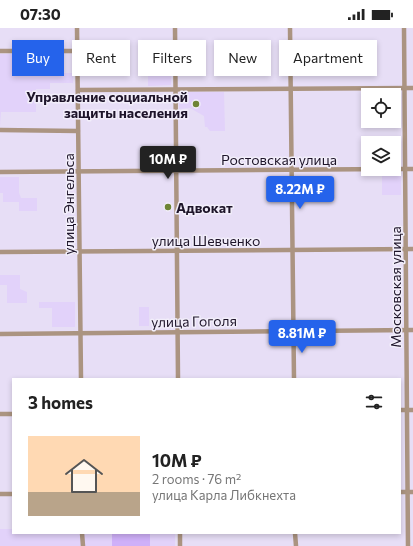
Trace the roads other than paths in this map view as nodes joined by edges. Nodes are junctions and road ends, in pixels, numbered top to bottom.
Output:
1 (77, 28) edge
2 (175, 28) edge
3 (290, 28) edge
4 (404, 28) edge
5 (77, 40) edge
6 (0, 51) edge
7 (72, 51) edge
8 (78, 76) edge
9 (405, 88) junction
10 (413, 88) edge
11 (291, 89) junction
12 (78, 90) junction
13 (175, 90) junction
14 (0, 130) edge
15 (78, 130) junction
16 (292, 169) junction
17 (361, 169) edge
18 (401, 169) edge
19 (405, 169) junction
20 (413, 169) edge
21 (176, 170) junction
22 (78, 171) junction
23 (0, 172) edge
24 (406, 249) junction
25 (413, 249) edge
26 (292, 250) junction
27 (177, 251) junction
28 (0, 252) edge
29 (79, 252) junction
30 (293, 330) junction
31 (407, 330) junction
32 (413, 330) edge
33 (178, 332) junction
34 (80, 333) junction
35 (0, 334) edge
36 (81, 378) edge
37 (178, 378) edge
38 (294, 378) edge
39 (401, 410) edge
40 (407, 410) junction
41 (413, 410) edge
42 (0, 414) edge
43 (12, 414) edge
44 (410, 492) edge
45 (0, 494) edge
46 (12, 494) edge
47 (82, 534) edge
48 (180, 534) edge
49 (295, 534) edge
50 (82, 546) edge
51 (180, 546) edge
52 (296, 546) edge
53 (408, 546) edge

1 - 5 street, улица Энгельса
2 - 13 street
3 - 11 street
4 - 9 street, Московская улица
6 - 7 street
8 - 12 street, улица Энгельса
9 - 10 street
9 - 11 street
9 - 19 street, Московская улица
11 - 13 street
11 - 16 street
12 - 13 street
12 - 15 street, улица Энгельса
13 - 21 street
14 - 15 street
15 - 22 street, улица Энгельса
16 - 17 street, Ростовская улица
16 - 21 street, Ростовская улица
16 - 26 street
18 - 19 street
19 - 20 street
19 - 24 street, Московская улица
21 - 22 street, Ростовская улица
21 - 27 street
22 - 23 street, Ростовская улица
22 - 29 street, улица Энгельса
24 - 25 street, улица Шевченко
24 - 26 street, улица Шевченко
24 - 31 street, Московская улица
26 - 27 street, улица Шевченко
26 - 30 street
27 - 29 street, улица Шевченко
27 - 33 street
28 - 29 street, улица Шевченко
29 - 34 street, улица Энгельса
30 - 31 street, улица Гоголя
30 - 33 street, улица Гоголя
30 - 38 street
31 - 32 street, улица Гоголя
31 - 40 street, Московская улица
33 - 34 street, улица Гоголя
33 - 37 street
34 - 35 street, улица Гоголя
34 - 36 street, улица Энгельса
39 - 40 street
40 - 41 street
40 - 44 street, Московская улица
42 - 43 street
44 - 53 street, Московская улица
45 - 46 street
47 - 50 street
48 - 51 street
49 - 52 street

